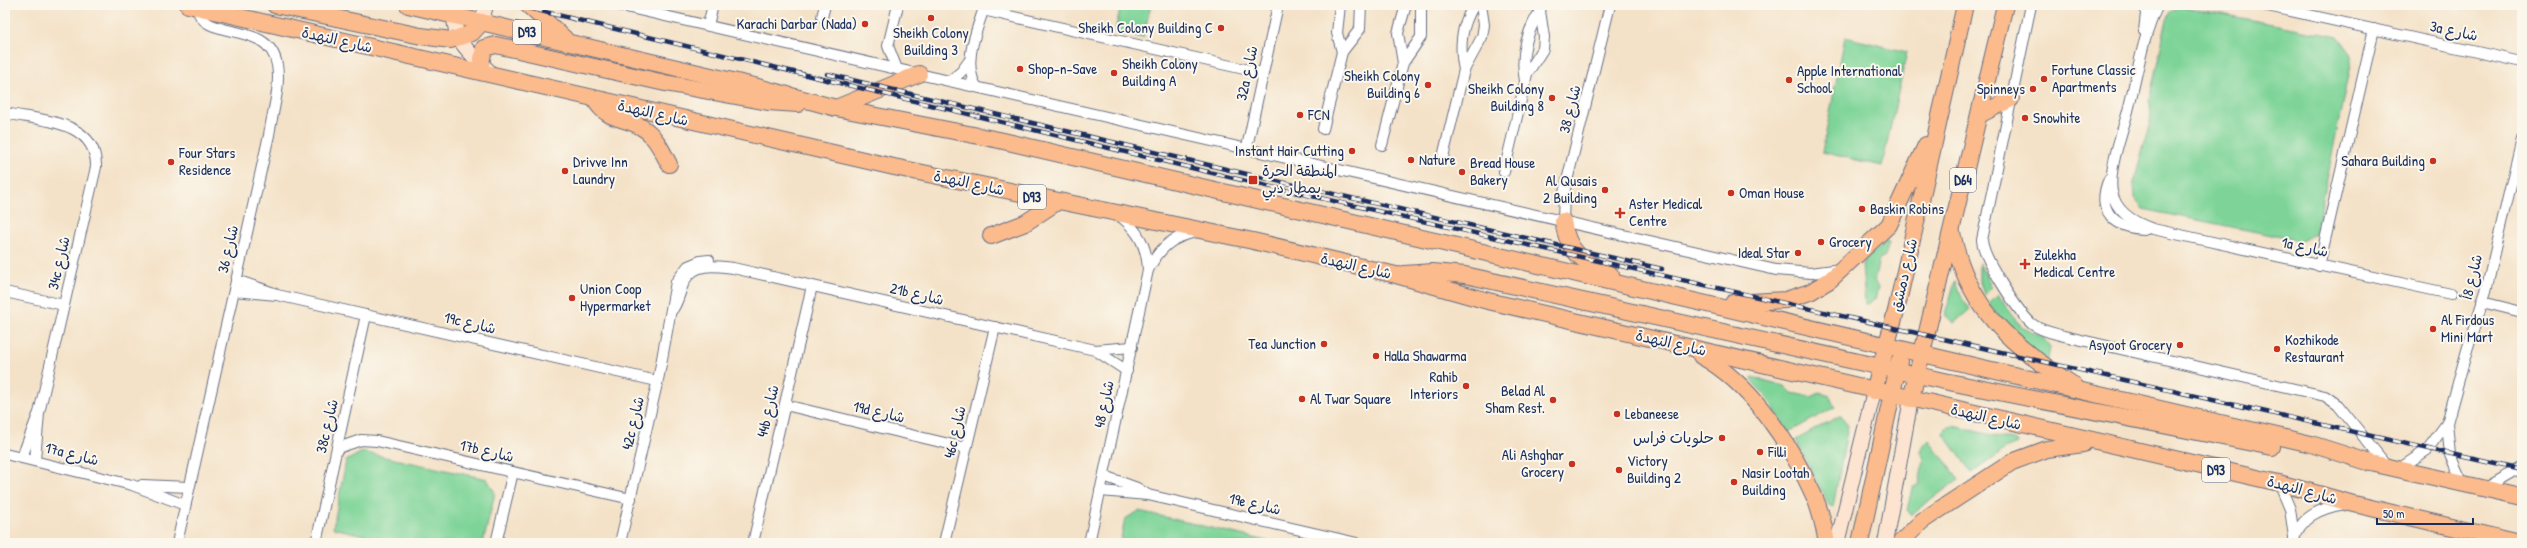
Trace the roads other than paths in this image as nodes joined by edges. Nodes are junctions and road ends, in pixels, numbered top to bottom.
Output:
1 (275, 5) edge
2 (408, 5) edge
3 (486, 5) edge
4 (528, 5) edge
5 (617, 5) edge
6 (713, 5) edge
7 (825, 5) edge
8 (898, 5) edge
9 (1278, 5) edge
10 (1340, 5) edge
11 (1362, 5) edge
12 (1406, 5) edge
13 (1421, 5) edge
14 (1474, 5) edge
15 (1481, 5) edge
16 (1610, 5) edge
17 (1965, 5) edge
18 (2005, 5) edge
19 (2031, 5) edge
20 (2147, 5) edge
21 (2158, 5) edge
22 (2262, 5) edge
23 (193, 6) edge
24 (984, 8) edge
25 (1541, 8) edge
26 (454, 10) edge
27 (822, 17) dead end
28 (482, 22) junction
29 (708, 25) junction
30 (2374, 29) junction
31 (459, 39) junction
32 (571, 43) junction
33 (2143, 47) junction
34 (1342, 52) junction
35 (969, 60) junction
36 (2522, 62) edge
37 (1403, 63) junction
38 (481, 64) junction
39 (897, 69) junction
40 (1464, 70) junction
41 (1262, 73) junction
42 (919, 74) junction
43 (494, 75) junction
44 (950, 80) junction
45 (1525, 81) junction
46 (976, 86) junction
47 (2011, 99) junction
48 (595, 100) junction
49 (819, 104) junction
50 (836, 108) junction
51 (5, 113) edge
52 (1979, 115) junction
53 (1937, 127) junction
54 (1323, 129) dead end
55 (2522, 138) edge
56 (1382, 145) dead end
57 (1247, 147) junction
58 (1443, 157) dead end
59 (669, 164) dead end
60 (1504, 172) dead end
61 (1057, 202) junction
62 (1117, 214) junction
63 (1563, 221) junction
64 (1951, 230) junction
65 (1202, 231) junction
66 (990, 236) dead end
67 (2319, 266) junction
68 (1841, 269) junction
69 (1148, 270) junction
70 (1396, 275) junction
71 (236, 280) junction
72 (812, 286) junction
73 (1638, 288) junction
74 (234, 291) junction
75 (5, 292) edge
76 (2451, 294) dead end
77 (277, 295) junction
78 (2482, 302) junction
79 (1703, 303) junction
80 (64, 305) junction
81 (672, 308) joint
82 (2522, 312) edge
83 (366, 315) junction
84 (995, 327) junction
85 (1132, 347) junction
86 (1686, 347) junction
87 (1894, 348) junction
88 (1095, 350) junction
89 (1921, 355) junction
90 (1881, 367) junction
91 (1127, 371) junction
92 (1897, 371) junction
93 (1917, 376) junction
94 (657, 381) junction
95 (1874, 390) junction
96 (2086, 393) junction
97 (1891, 395) junction
98 (1911, 400) junction
99 (785, 405) junction
100 (39, 413) junction
101 (2447, 423) junction
102 (2100, 444) junction
103 (338, 448) junction
104 (966, 448) junction
105 (5, 454) edge
106 (22, 458) junction
107 (35, 460) junction
108 (2371, 463) junction
109 (2522, 466) edge
110 (2393, 468) junction
111 (513, 472) junction
112 (1104, 476) junction
113 (2279, 484) junction
114 (2463, 484) junction
115 (132, 485) junction
116 (189, 487) junction
117 (2484, 489) junction
118 (1100, 491) junction
119 (1148, 495) junction
120 (2522, 497) edge
121 (631, 499) junction
122 (2350, 503) junction
123 (185, 505) junction
124 (2294, 540) edge
125 (177, 543) edge
126 (316, 543) edge
127 (496, 543) edge
128 (620, 543) edge
129 (753, 543) edge
130 (944, 543) edge
131 (1088, 543) edge
132 (1356, 543) edge
133 (1827, 543) edge
134 (1837, 543) edge
135 (1860, 543) edge
136 (1885, 543) edge
137 (1900, 543) edge
138 (2520, 543) edge

1 - 31 main road
2 - 26 main road, D93
3 - 28 main road
4 - 32 main road
5 - 29 street
6 - 29 street
7 - 27 street
8 - 39 street
9 - 41 street, 32a شارع
10 - 34 street
11 - 34 street
12 - 37 street
13 - 37 street
14 - 40 street
15 - 40 street
16 - 63 street, شارع 38
17 - 53 main road, شارع دمشق / D64
18 - 52 main road, D64
19 - 47 street
20 - 33 street
21 - 33 street
22 - 30 street, 3a شارع
23 - 43 main road, شارع النهدة / D93
23 - 71 street, شارع 36
24 - 35 street
24 - 41 street
25 - 45 street
25 - 45 street
26 - 28 main road, D93
26 - 31 main road
28 - 31 main road
28 - 32 main road, D93
29 - 39 street
30 - 36 street, 3a شارع
30 - 67 street
31 - 38 main road
32 - 49 main road, D93
33 - 67 street, 1a شارع
34 - 54 street
35 - 44 street
35 - 46 street
37 - 56 street
38 - 43 main road
38 - 49 main road
39 - 42 street
40 - 58 street
41 - 57 street, 32a شارع
42 - 44 street
42 - 50 main road
43 - 48 main road, شارع النهدة / D93
44 - 46 street
45 - 60 street
46 - 57 street
47 - 52 main road
47 - 110 street
48 - 59 main road
48 - 61 main road, شارع النهدة / D93
49 - 50 main road, D93
50 - 73 main road, D93
51 - 80 street, 34c شارع
52 - 64 main road, D64
53 - 68 main road
53 - 87 main road, شارع دمشق / D64
55 - 78 street, شارع 8أ
57 - 63 street
61 - 62 main road, شارع النهدة / D93
61 - 66 main road
62 - 65 main road, شارع النهدة / D93
62 - 69 street, شارع 48
63 - 68 street
63 - 73 main road
64 - 89 main road, D64
64 - 96 main road
65 - 69 street, شارع 48
65 - 70 main road, شارع النهدة / D93
67 - 76 street, 1a شارع
68 - 79 main road
69 - 85 street, شارع 48
70 - 86 main road, شارع النهدة / D93
70 - 90 main road
71 - 74 street, شارع 36
71 - 77 street, 19c شارع
72 - 81 street, 21b شارع
72 - 84 street, 21b شارع
72 - 99 street, 44b شارع
73 - 79 main road, D93
74 - 77 street, 19c شارع
74 - 116 street, شارع 36
75 - 80 street
77 - 83 street, 19c شارع
78 - 82 street
78 - 101 street, شارع 8أ
79 - 87 main road, D93
80 - 100 street, 34c شارع
81 - 94 street, 42c شارع
83 - 94 street, 19c شارع
83 - 103 street, 38c شارع
84 - 88 street, 21b شارع
84 - 104 street, 46c شارع
85 - 88 street, 21b شارع
85 - 91 street, شارع 48
86 - 95 main road, شارع النهدة / D93
86 - 133 main road
87 - 89 main road, D93
87 - 90 main road, شارع دمشق / D64
87 - 92 main road
88 - 91 street, 21b شارع
89 - 93 main road, D64
89 - 96 main road, D93
90 - 92 main road
90 - 95 main road, شارع دمشق / D64
91 - 112 street, شارع 48
92 - 93 main road
92 - 97 main road
93 - 98 main road, D64
93 - 108 main road
94 - 121 street, 42c شارع
95 - 97 main road, شارع النهدة / D93
95 - 134 main road, شارع دمشق / D64
96 - 108 main road, D93
97 - 98 main road, شارع النهدة / D93
97 - 135 main road
98 - 102 main road, شارع النهدة / D93
98 - 136 main road, D64
99 - 104 street, 19d شارع
99 - 129 street, 44b شارع
100 - 106 street, 34c شارع
100 - 107 street, 34c شارع
101 - 110 street, شارع 8أ
101 - 114 street, شارع 8أ
102 - 113 main road, شارع النهدة / D93
102 - 137 main road
103 - 111 street, 17b شارع
103 - 126 street, 38c شارع
104 - 130 street, 46c شارع
105 - 106 street, 17a شارع
106 - 107 street, 17a شارع
107 - 115 street, 17a شارع
108 - 110 main road, D93
109 - 117 street
110 - 114 main road, D93
111 - 121 street, 17b شارع
111 - 127 street
112 - 118 street, شارع 48
112 - 119 street, 19e شارع
113 - 122 main road, شارع النهدة / D93
113 - 124 street
114 - 117 main road, D93
115 - 116 street, 17a شارع
115 - 123 street, 17a شارع
116 - 123 street, شارع 36
117 - 120 main road, D93
118 - 119 street, 19e شارع
118 - 131 street, شارع 48
119 - 132 street, 19e شارع
121 - 128 street, 42c شارع
122 - 124 street
122 - 138 main road, شارع النهدة / D93
123 - 125 street, شارع 36

